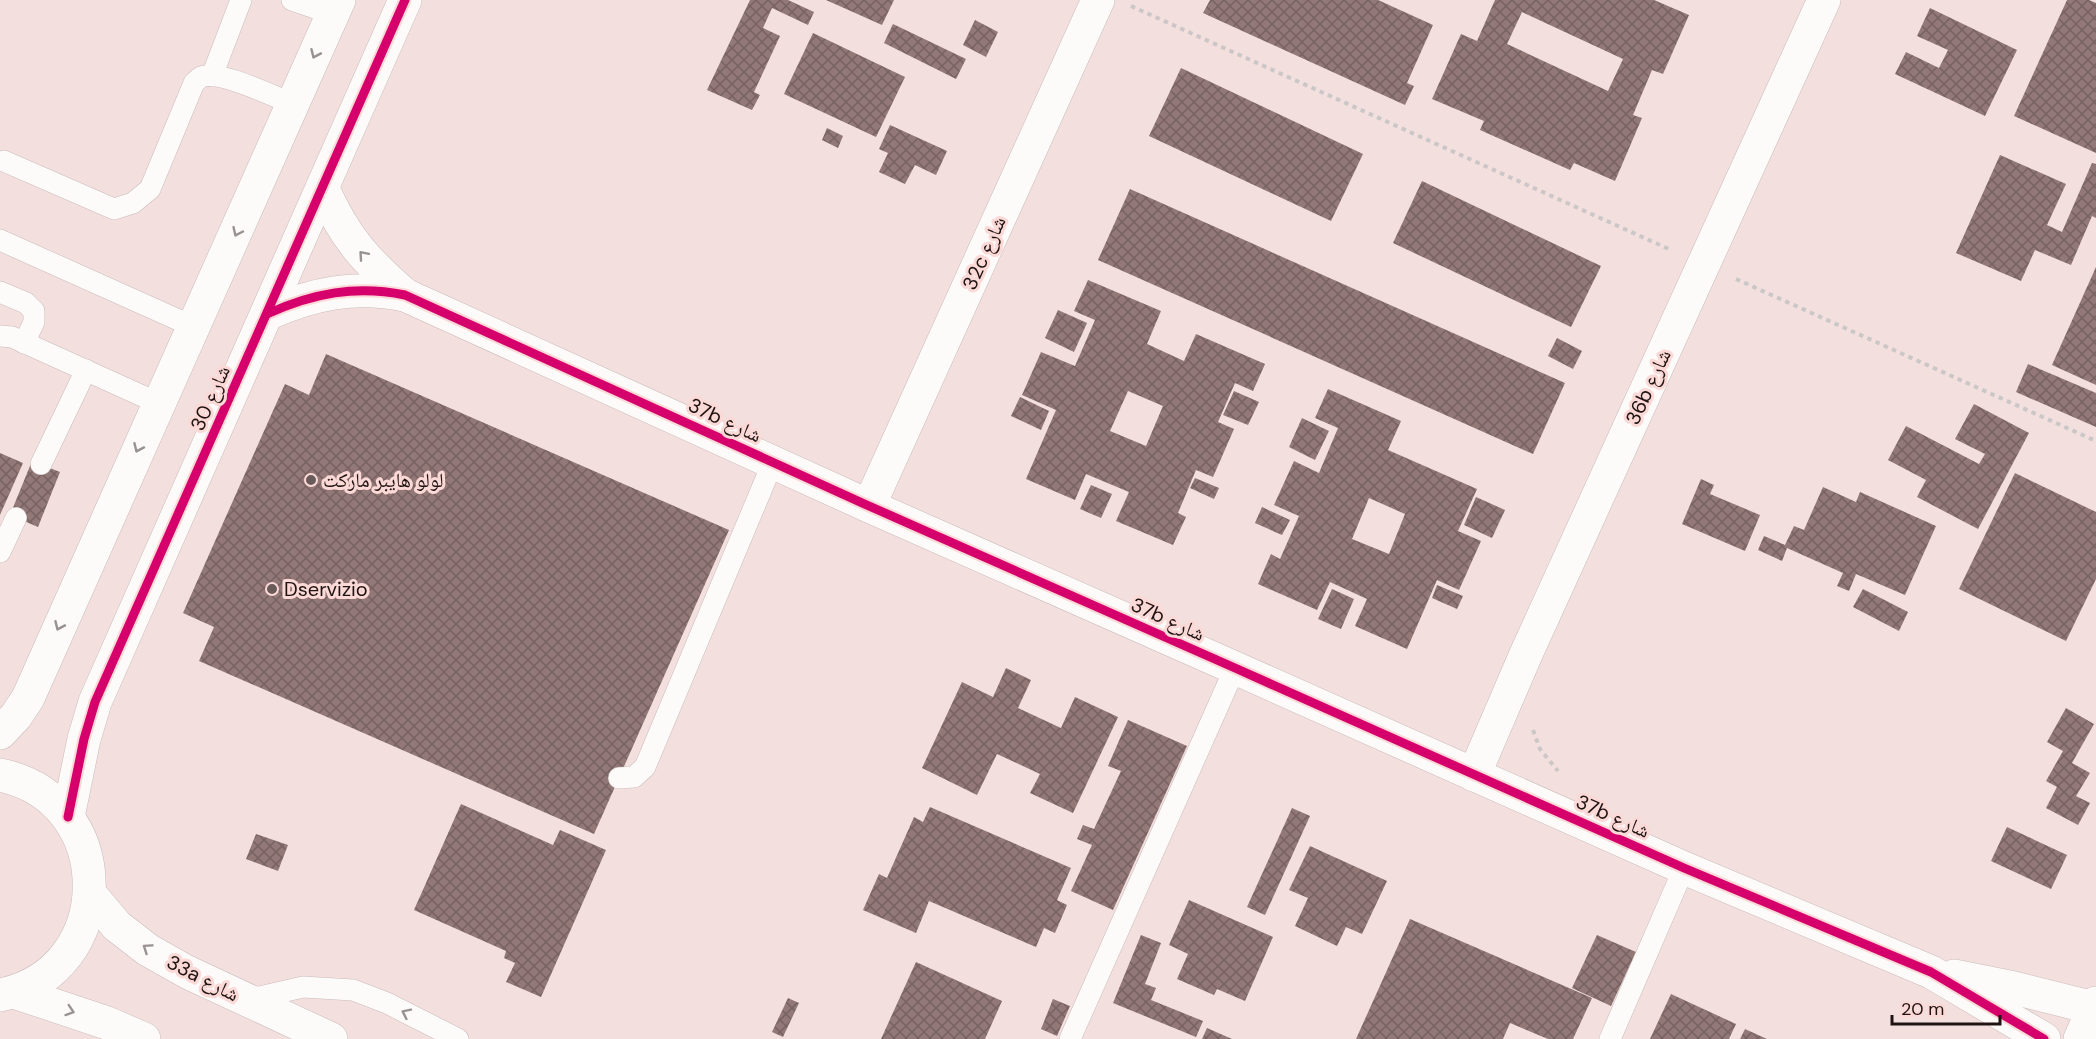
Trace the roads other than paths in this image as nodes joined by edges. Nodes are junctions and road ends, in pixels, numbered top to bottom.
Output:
1 (241, 0) edge
2 (292, 0) edge
3 (405, 0) edge
4 (1824, 0) edge
5 (1113, 2) edge
6 (336, 7) edge
7 (212, 75) junction
8 (293, 104) junction
9 (4, 161) dead end
10 (323, 189) junction
11 (0, 240) edge
12 (0, 292) edge
13 (405, 295) junction
14 (267, 314) junction
15 (192, 326) junction
16 (0, 336) edge
17 (24, 343) junction
18 (86, 370) junction
19 (158, 403) junction
20 (773, 462) junction
21 (41, 464) dead end
22 (869, 506) junction
23 (16, 518) dead end
24 (0, 552) edge
25 (1235, 668) junction
26 (0, 734) edge
27 (0, 775) edge
28 (1474, 775) junction
29 (619, 778) dead end
30 (68, 817) junction
31 (1684, 868) junction
32 (90, 894) junction
33 (1931, 972) junction
34 (7, 993) edge
35 (246, 1000) junction
36 (2095, 1006) edge
37 (144, 1039) edge
38 (331, 1039) edge
39 (458, 1039) edge
40 (1070, 1039) edge
41 (1610, 1039) edge
42 (2044, 1039) edge
43 (2080, 1039) edge

1 - 7 lane
2 - 6 lane
3 - 10 street, شارع 30
4 - 28 street, 36b شارع
5 - 22 street, 32c شارع
6 -> 8 street
7 - 8 lane
7 - 9 lane
8 -> 15 street
13 -> 10 street, 37b شارع
10 - 14 street, شارع 30
11 - 15 lane
12 - 17 lane
13 - 14 street, 37b شارع
13 - 20 street, 37b شارع
14 - 30 street, شارع 30
15 - 19 street
16 - 17 lane
17 - 18 lane
18 - 19 lane
18 - 21 lane
19 -> 26 street
20 - 22 street, 37b شارع
20 - 29 lane
22 - 25 street, 37b شارع
23 - 24 lane
25 - 28 street, 37b شارع
25 - 40 lane
27 - 30 street
28 - 31 street, 37b شارع
30 - 32 street
31 - 33 street, 37b شارع
31 - 41 lane
32 - 34 street
35 -> 32 street, 33a شارع
33 - 36 street, 37b شارع
33 - 42 street, 37b شارع
34 -> 37 street
35 - 38 street, 33a شارع
39 -> 35 lane
36 - 43 street

